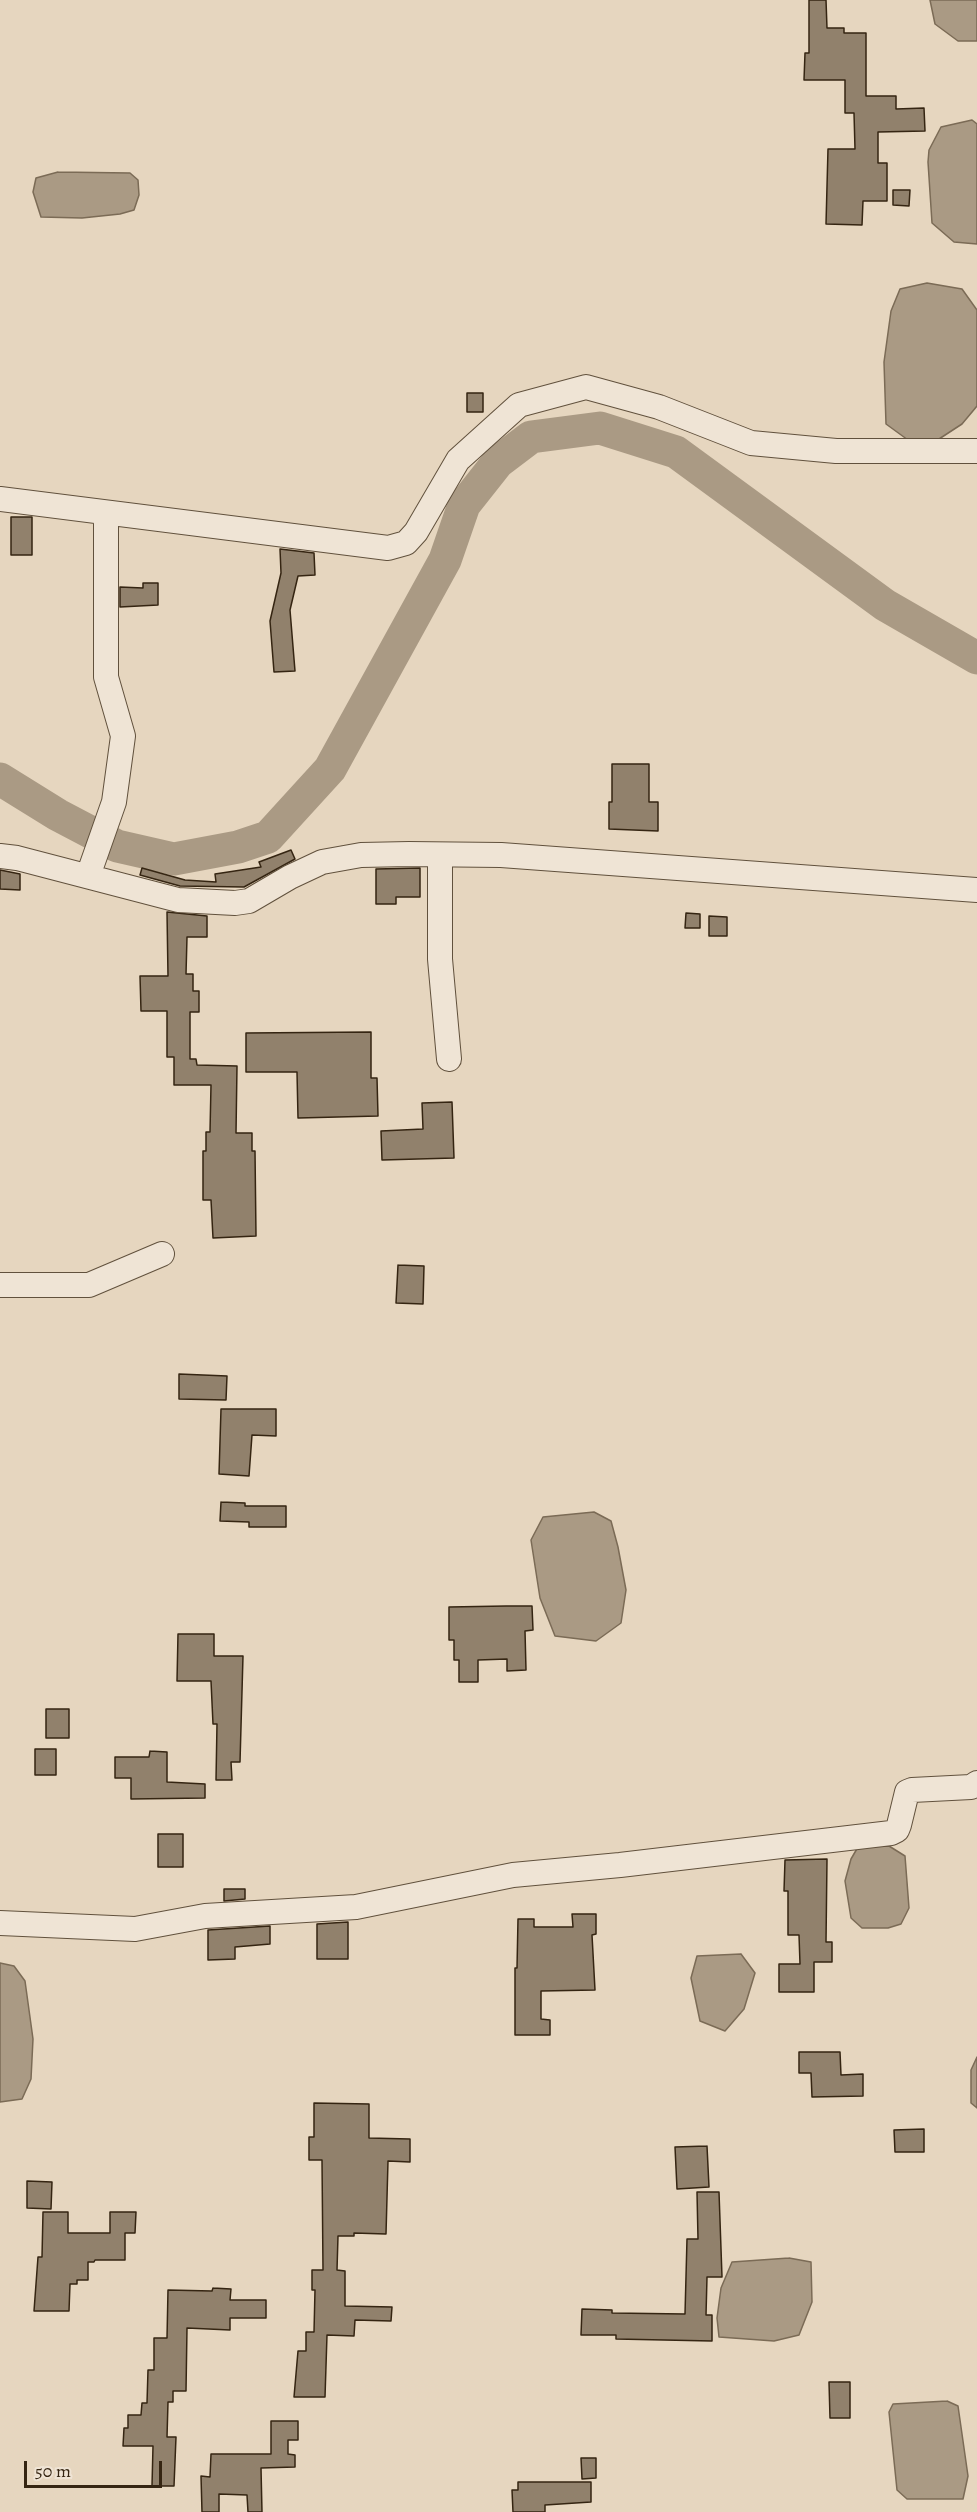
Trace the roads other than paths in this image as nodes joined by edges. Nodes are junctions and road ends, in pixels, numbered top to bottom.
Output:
1 (977, 451) edge
2 (0, 499) edge
3 (106, 513) junction
4 (440, 855) junction
5 (0, 856) edge
6 (90, 871) junction
7 (977, 891) edge
8 (449, 1059) dead end
9 (162, 1254) dead end
10 (0, 1285) edge
11 (977, 1783) edge
12 (0, 1923) edge

1 - 3 street
2 - 3 street
3 - 6 street
4 - 6 street
4 - 7 street
4 - 8 street
5 - 6 street
9 - 10 street
11 - 12 street

